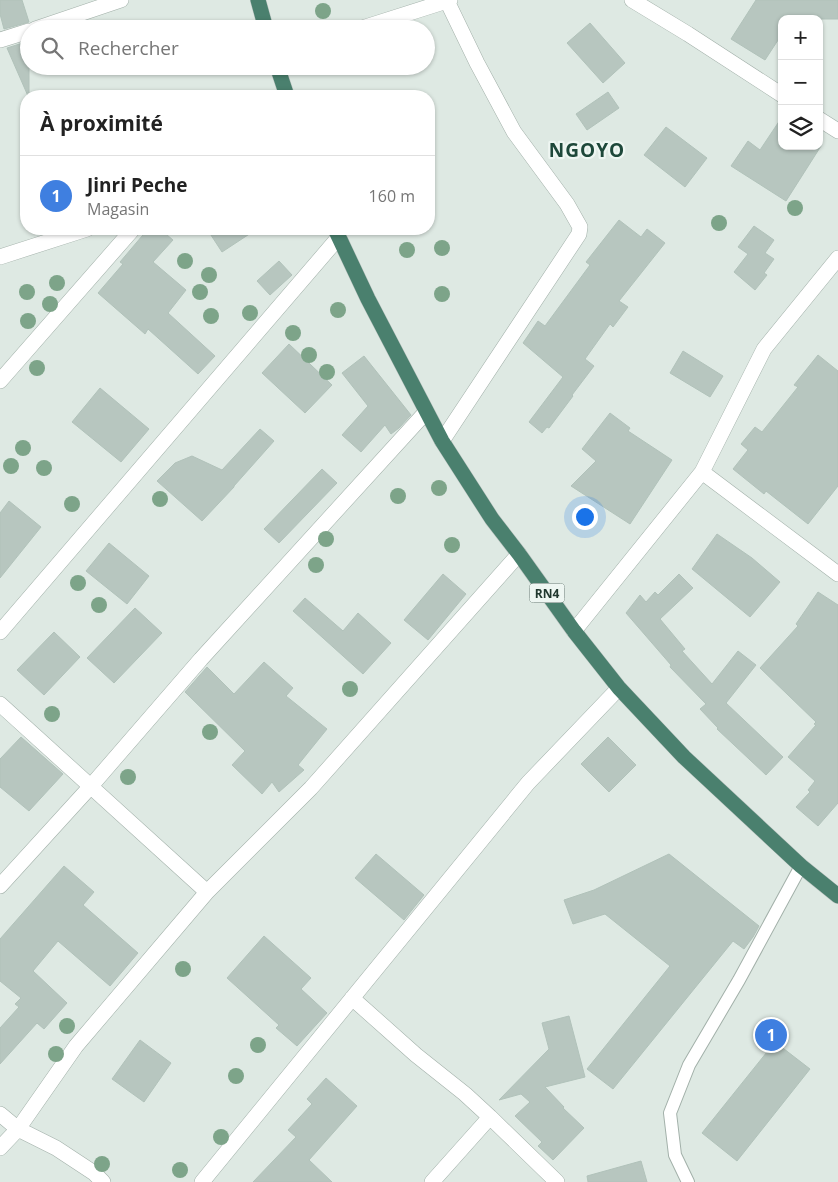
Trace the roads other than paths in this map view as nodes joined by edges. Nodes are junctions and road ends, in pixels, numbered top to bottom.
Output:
1 (121, 0) edge
2 (258, 0) edge
3 (449, 0) edge
4 (632, 0) edge
5 (62, 20) edge
6 (264, 20) edge
7 (387, 20) edge
8 (20, 34) edge
9 (0, 40) edge
10 (280, 75) edge
11 (285, 90) edge
12 (778, 92) edge
13 (823, 122) edge
14 (838, 131) edge
15 (69, 235) edge
16 (128, 235) edge
17 (335, 235) edge
18 (338, 235) edge
19 (0, 258) edge
20 (838, 258) edge
21 (0, 381) edge
22 (426, 412) junction
23 (442, 441) junction
24 (702, 472) junction
25 (519, 554) junction
26 (838, 574) edge
27 (574, 631) junction
28 (0, 632) edge
29 (619, 688) junction
30 (0, 704) edge
31 (91, 786) junction
32 (801, 866) junction
33 (0, 886) edge
34 (207, 892) junction
35 (838, 896) edge
36 (352, 998) junction
37 (0, 1114) edge
38 (490, 1117) junction
39 (18, 1129) junction
40 (0, 1148) edge
41 (102, 1182) edge
42 (202, 1182) edge
43 (432, 1182) edge
44 (556, 1182) edge
45 (688, 1182) edge

1 - 5 street
2 - 6 highway
3 - 7 street
3 - 23 street
4 - 12 street
8 - 9 street
10 - 11 highway
13 - 14 street
15 - 19 street
16 - 21 street
17 - 28 street
18 - 22 highway, RN4
20 - 24 street
22 - 23 highway, RN4
22 - 31 street
23 - 25 highway, RN4
24 - 26 street
24 - 27 street
25 - 27 highway, RN4
25 - 34 street
27 - 29 highway, RN4
29 - 32 highway, RN4
29 - 36 street
30 - 31 street
31 - 33 street
31 - 34 street
32 - 35 highway, RN4
32 - 45 lane
34 - 39 street
36 - 38 street
36 - 42 street
37 - 39 street
38 - 43 street
38 - 44 street
39 - 40 street
39 - 41 street

